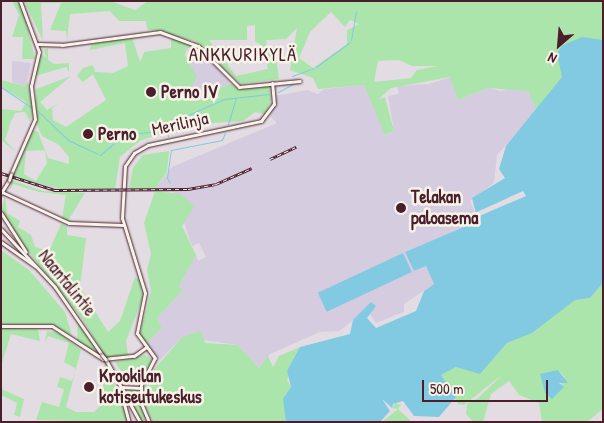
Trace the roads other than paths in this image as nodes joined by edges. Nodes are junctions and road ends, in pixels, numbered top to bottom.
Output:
1 (20, 1) edge
2 (39, 46) junction
3 (300, 81) dead end
4 (272, 83) junction
5 (2, 193) edge
6 (1, 213) edge
7 (123, 225) junction
8 (1, 229) edge
9 (1, 242) edge
10 (30, 259) junction
11 (42, 272) junction
12 (1, 326) edge
13 (145, 348) junction
14 (114, 375) junction
15 (121, 386) junction
16 (140, 388) junction
17 (129, 422) edge
18 (140, 422) edge
19 (149, 422) edge

1 - 2 street
2 - 4 street
2 - 5 street, bridge
3 - 4 street
4 - 7 street, Merilinja
5 - 7 street
6 - 10 street
7 - 13 street, Merilinja
8 - 10 street, Naantalintie
9 - 11 street
10 - 11 street, Naantalintie
11 - 14 street, Naantalintie, bridge
12 - 13 street
13 - 16 street
14 - 15 street
14 - 17 street
15 - 16 street
15 - 18 street
16 - 19 street

